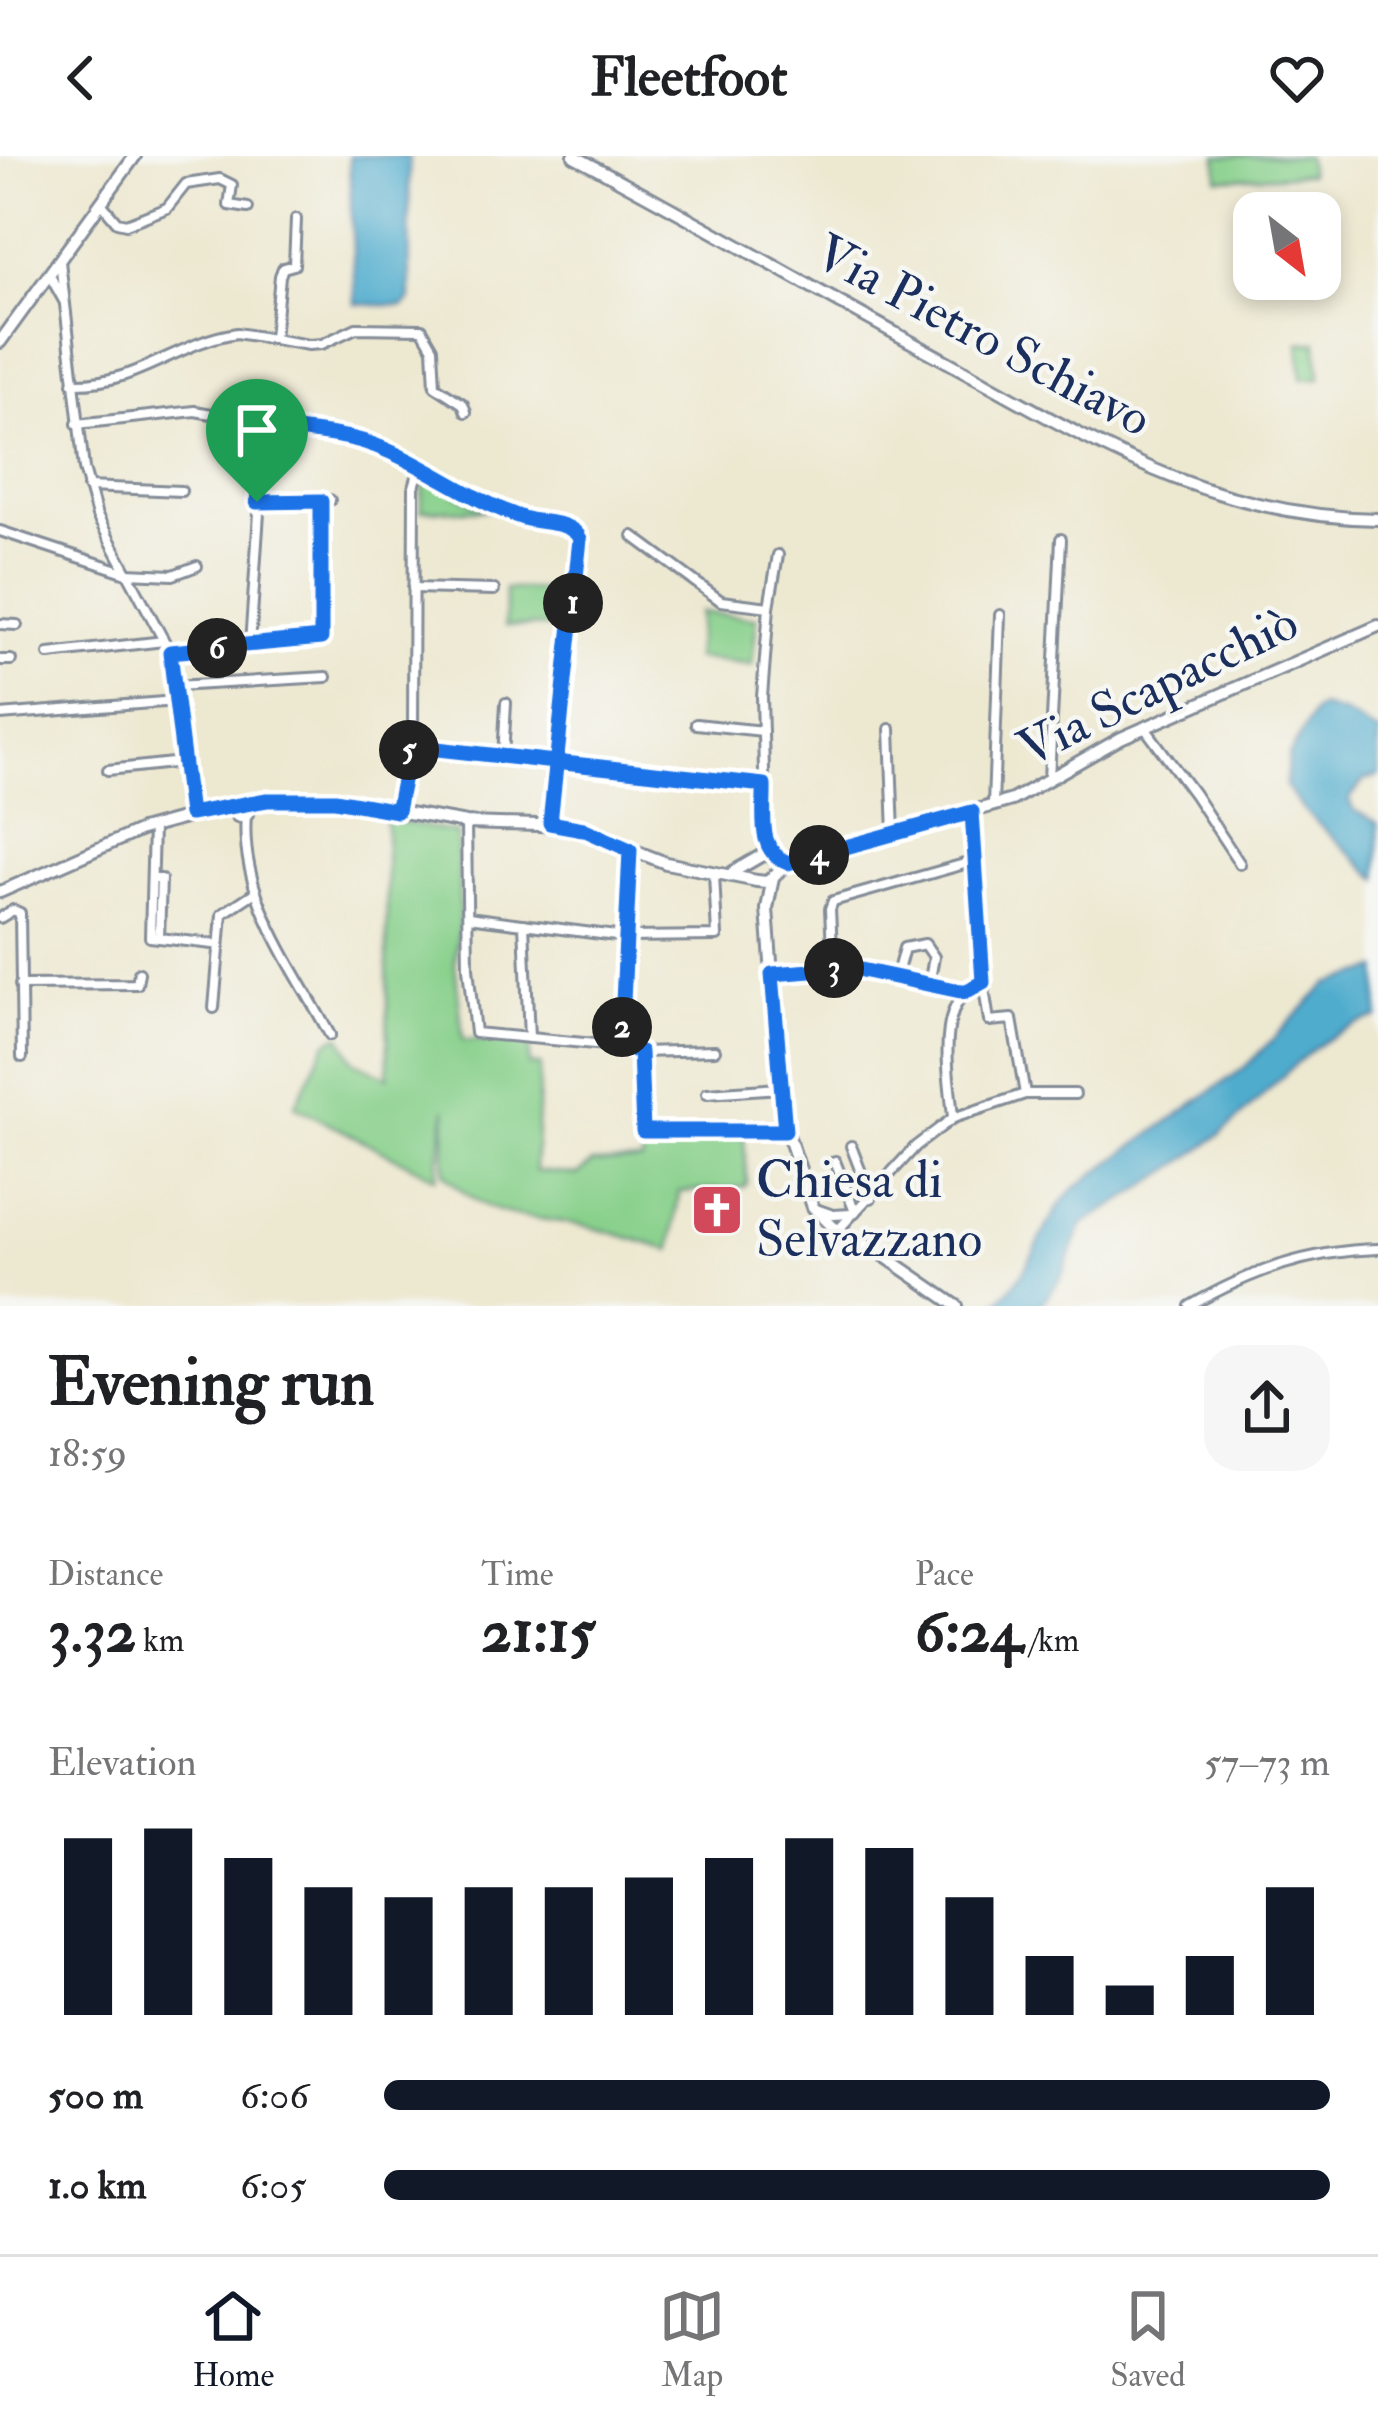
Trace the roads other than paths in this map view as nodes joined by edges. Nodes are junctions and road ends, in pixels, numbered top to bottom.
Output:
1 (135, 156) edge
2 (574, 156) edge
3 (101, 203) junction
4 (248, 208) dead end
5 (296, 219) dead end
6 (60, 260) junction
7 (49, 274) junction
8 (63, 281) junction
9 (39, 290) junction
10 (57, 292) junction
11 (65, 303) junction
12 (274, 338) junction
13 (0, 343) edge
14 (73, 383) junction
15 (466, 412) dead end
16 (76, 424) junction
17 (265, 425) junction
18 (420, 466) junction
19 (88, 487) junction
20 (181, 491) dead end
21 (257, 502) junction
22 (1378, 519) edge
23 (0, 531) edge
24 (633, 536) dead end
25 (1061, 539) dead end
26 (113, 549) junction
27 (778, 555) dead end
28 (100, 562) junction
29 (196, 566) dead end
30 (127, 573) junction
31 (413, 588) junction
32 (494, 590) dead end
33 (769, 607) junction
34 (1000, 615) dead end
35 (0, 624) edge
36 (17, 625) dead end
37 (1378, 626) edge
38 (164, 641) junction
39 (250, 645) junction
40 (170, 652) junction
41 (50, 654) dead end
42 (326, 677) dead end
43 (175, 686) junction
44 (176, 701) junction
45 (506, 703) dead end
46 (0, 715) edge
47 (696, 724) dead end
48 (1145, 728) junction
49 (890, 729) dead end
50 (763, 731) junction
51 (410, 746) junction
52 (503, 758) junction
53 (182, 762) junction
54 (556, 764) junction
55 (108, 770) dead end
56 (1050, 780) junction
57 (764, 785) junction
58 (992, 806) junction
59 (241, 811) junction
60 (397, 811) junction
61 (972, 812) junction
62 (190, 814) junction
63 (550, 823) junction
64 (466, 824) junction
65 (153, 826) junction
66 (894, 835) junction
67 (630, 850) junction
68 (765, 856) junction
69 (975, 861) junction
70 (788, 863) junction
71 (1240, 864) dead end
72 (714, 873) junction
73 (730, 873) junction
74 (774, 875) junction
75 (756, 880) junction
76 (0, 892) edge
77 (254, 893) junction
78 (767, 909) junction
79 (468, 917) junction
80 (0, 918) edge
81 (524, 924) junction
82 (624, 937) junction
83 (213, 944) dead end
84 (833, 968) junction
85 (139, 973) dead end
86 (772, 974) junction
87 (896, 978) junction
88 (983, 982) junction
89 (112, 984) junction
90 (929, 984) junction
91 (20, 985) junction
92 (965, 992) junction
93 (112, 1000) dead end
94 (214, 1008) dead end
95 (330, 1035) dead end
96 (529, 1038) junction
97 (621, 1046) junction
98 (715, 1050) dead end
99 (640, 1052) junction
100 (22, 1057) dead end
101 (781, 1088) junction
102 (707, 1093) dead end
103 (1025, 1094) junction
104 (1075, 1094) dead end
105 (952, 1118) junction
106 (785, 1131) junction
107 (851, 1147) dead end
108 (835, 1161) dead end
109 (871, 1198) junction
110 (813, 1207) junction
111 (850, 1214) junction
112 (834, 1227) junction
113 (1378, 1249) edge
114 (958, 1306) edge
115 (1190, 1306) edge

1 - 3 street
2 - 22 street, Via Pietro Schiavo
3 - 4 street
3 - 6 street
5 - 12 street
6 - 7 street
6 - 8 street
7 - 8 street
7 - 9 street
7 - 10 street
8 - 11 street
9 - 10 street
9 - 13 street
10 - 11 street
11 - 14 street
12 - 14 street
12 - 15 street
14 - 16 street
16 - 17 street
16 - 19 street
17 - 18 street
17 - 21 street
18 - 31 street
18 - 54 street
19 - 20 street
19 - 26 street
21 - 39 street
21 - 39 street
23 - 28 street
24 - 33 street
25 - 56 street
26 - 28 street
26 - 30 street
27 - 33 street
28 - 30 street
29 - 30 street
30 - 38 street
31 - 32 street
31 - 51 street
33 - 50 street
34 - 58 street
35 - 36 street
37 - 48 street, Via Scapacchiò
38 - 40 street
38 - 41 street
39 - 40 street
40 - 43 street
42 - 43 street
43 - 44 street
44 - 46 street
44 - 53 street
45 - 52 street
47 - 50 street
48 - 56 street, Via Scapacchiò
48 - 71 street
49 - 66 street
50 - 57 street
51 - 52 street
51 - 60 street
52 - 54 street
53 - 55 street
53 - 62 street
54 - 57 street
54 - 63 street
56 - 58 street, Via Scapacchiò
57 - 68 street
58 - 61 street, Via Scapacchiò
59 - 60 street
59 - 62 street
59 - 77 street
60 - 64 street
61 - 66 street, Via Scapacchiò
61 - 69 street, Via Scapacchiò
62 - 65 street
63 - 64 street
63 - 67 street
64 - 79 street
65 - 76 street
65 - 83 street
66 - 70 street, Via Scapacchiò
67 - 72 street
67 - 82 street
68 - 70 street
68 - 73 street
68 - 74 street
68 - 75 street
69 - 84 street
69 - 88 street, Via Scapacchiò
70 - 74 street, Via Scapacchiò
72 - 73 street
72 - 82 street
73 - 75 street
74 - 75 street
74 - 78 street
75 - 78 street
77 - 94 street
77 - 95 street
78 - 86 street
79 - 81 street
79 - 96 street
80 - 91 street
81 - 82 street
81 - 96 street
82 - 97 street
84 - 86 street
84 - 87 street
85 - 89 street
86 - 101 street
87 - 90 street
87 - 90 street
88 - 92 street
88 - 103 street
89 - 91 street
89 - 93 street
90 - 92 street
91 - 100 street
92 - 105 street
96 - 97 street
97 - 99 street
98 - 99 street
99 - 106 street
101 - 102 street
101 - 106 street
103 - 104 street
103 - 105 street
105 - 109 street
106 - 110 street
107 - 109 street
108 - 111 street
109 - 111 street
110 - 111 street
110 - 112 street
111 - 112 street
112 - 114 street
113 - 115 street

